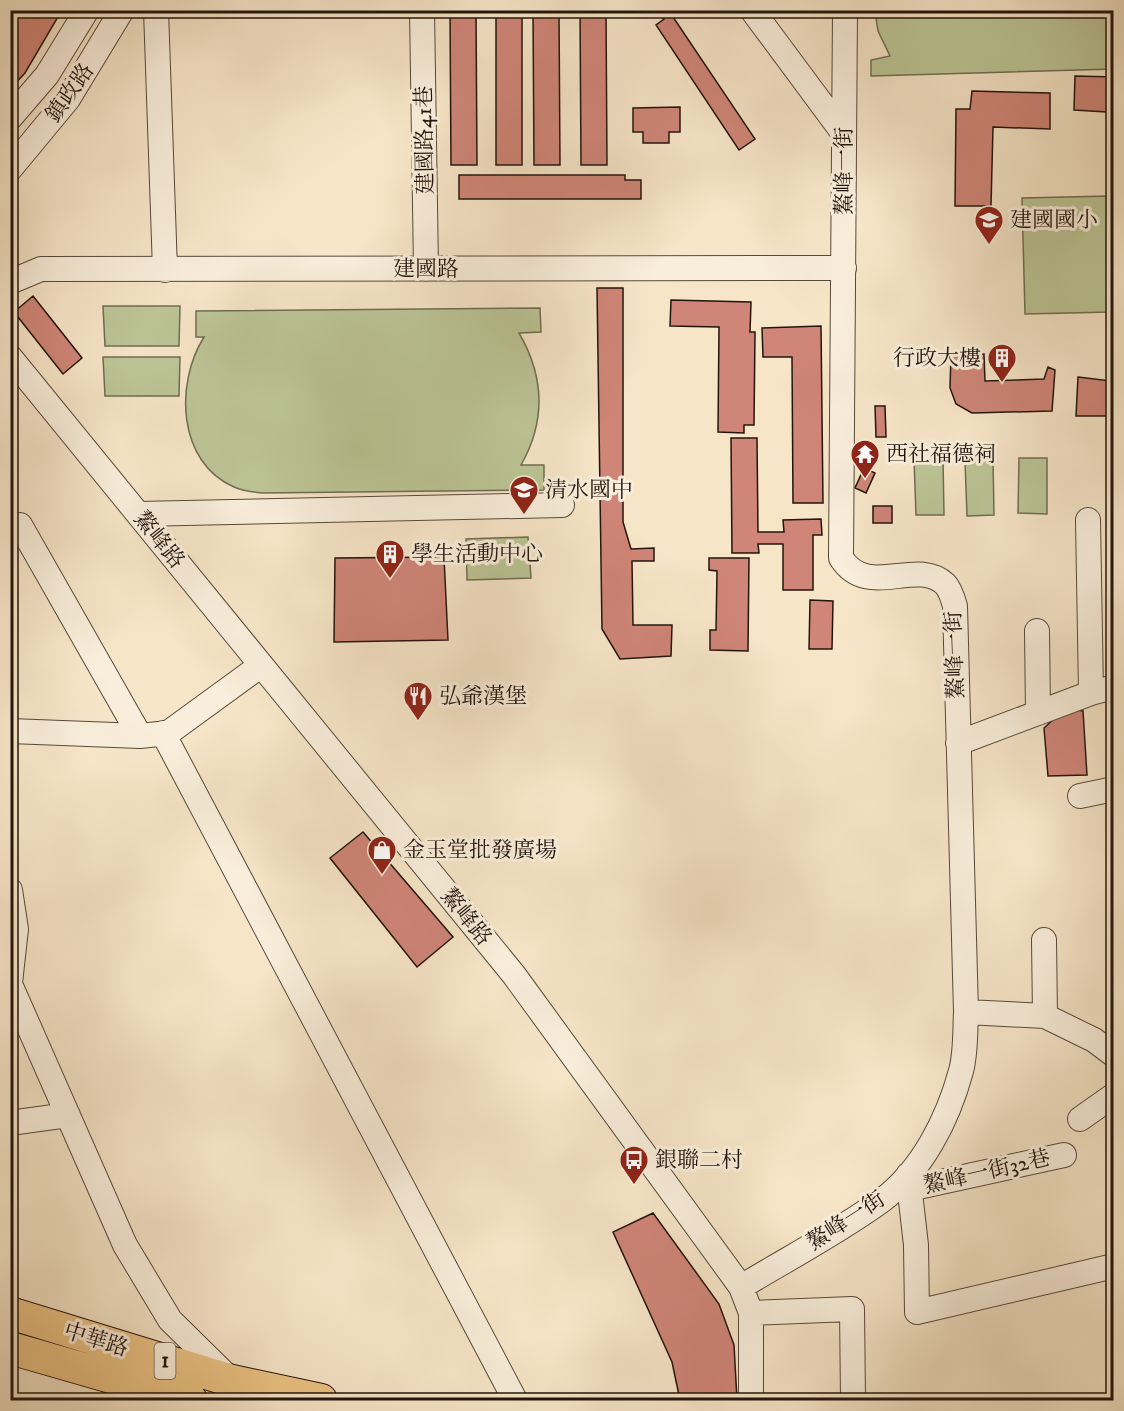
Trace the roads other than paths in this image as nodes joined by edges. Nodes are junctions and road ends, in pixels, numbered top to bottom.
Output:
1 (87, 10) edge
2 (122, 10) edge
3 (156, 10) edge
4 (423, 10) edge
5 (752, 10) edge
6 (845, 10) edge
7 (10, 118) edge
8 (844, 134) junction
9 (10, 169) edge
10 (844, 268) junction
11 (426, 269) junction
12 (165, 270) junction
13 (10, 282) edge
14 (10, 357) edge
15 (562, 505) dead end
16 (138, 514) junction
17 (1088, 520) dead end
18 (20, 525) dead end
19 (1037, 631) dead end
20 (260, 666) junction
21 (1102, 690) edge
22 (1038, 713) junction
23 (10, 731) edge
24 (151, 735) junction
25 (958, 743) junction
26 (1113, 789) edge
27 (1080, 796) dead end
28 (10, 890) edge
29 (13, 929) edge
30 (1044, 940) dead end
31 (10, 984) edge
32 (966, 1012) junction
33 (1045, 1016) junction
34 (1113, 1054) edge
35 (1113, 1095) edge
36 (68, 1115) junction
37 (1080, 1119) dead end
38 (10, 1123) edge
39 (1064, 1155) dead end
40 (909, 1182) junction
41 (1113, 1266) edge
42 (741, 1287) junction
43 (10, 1313) edge
44 (751, 1313) junction
45 (10, 1348) edge
46 (238, 1391) edge
47 (191, 1401) edge
48 (321, 1401) edge
49 (515, 1401) edge
50 (751, 1401) edge
51 (853, 1401) edge

1 - 7 street, 鎮政路
2 - 9 street, 鎮政路
3 - 12 street
4 - 11 street, 建國路41巷
5 - 8 street
6 - 8 street, 鰲峰一街
8 - 10 street, 鰲峰一街
10 - 11 street, 建國路
10 - 25 street, 鰲峰一街
11 - 12 street, 建國路
12 - 13 street, 建國路
14 - 16 street, 鰲峰路
15 - 16 street
16 - 20 street, 鰲峰路
17 - 21 street
18 - 24 street
19 - 22 street
20 - 24 street
20 - 42 street, 鰲峰路
21 - 22 street
22 - 25 street
23 - 24 street
24 - 49 street
25 - 32 street, 鰲峰一街
26 - 27 street
28 - 29 street
29 - 31 street
30 - 33 street
31 - 36 street
32 - 33 street
32 - 40 street, 鰲峰一街
33 - 34 street
35 - 37 street
36 - 38 street
36 - 46 street
39 - 40 street, 鰲峰一街32巷
40 - 41 street
40 - 42 street, 鰲峰一街
42 - 44 street, 鰲峰路
43 - 46 main road, 中華路 / 1
44 - 50 street, 鰲峰路
44 - 51 street
45 - 47 main road, 中華路 / 1
46 - 48 main road, 中華路 / 1

